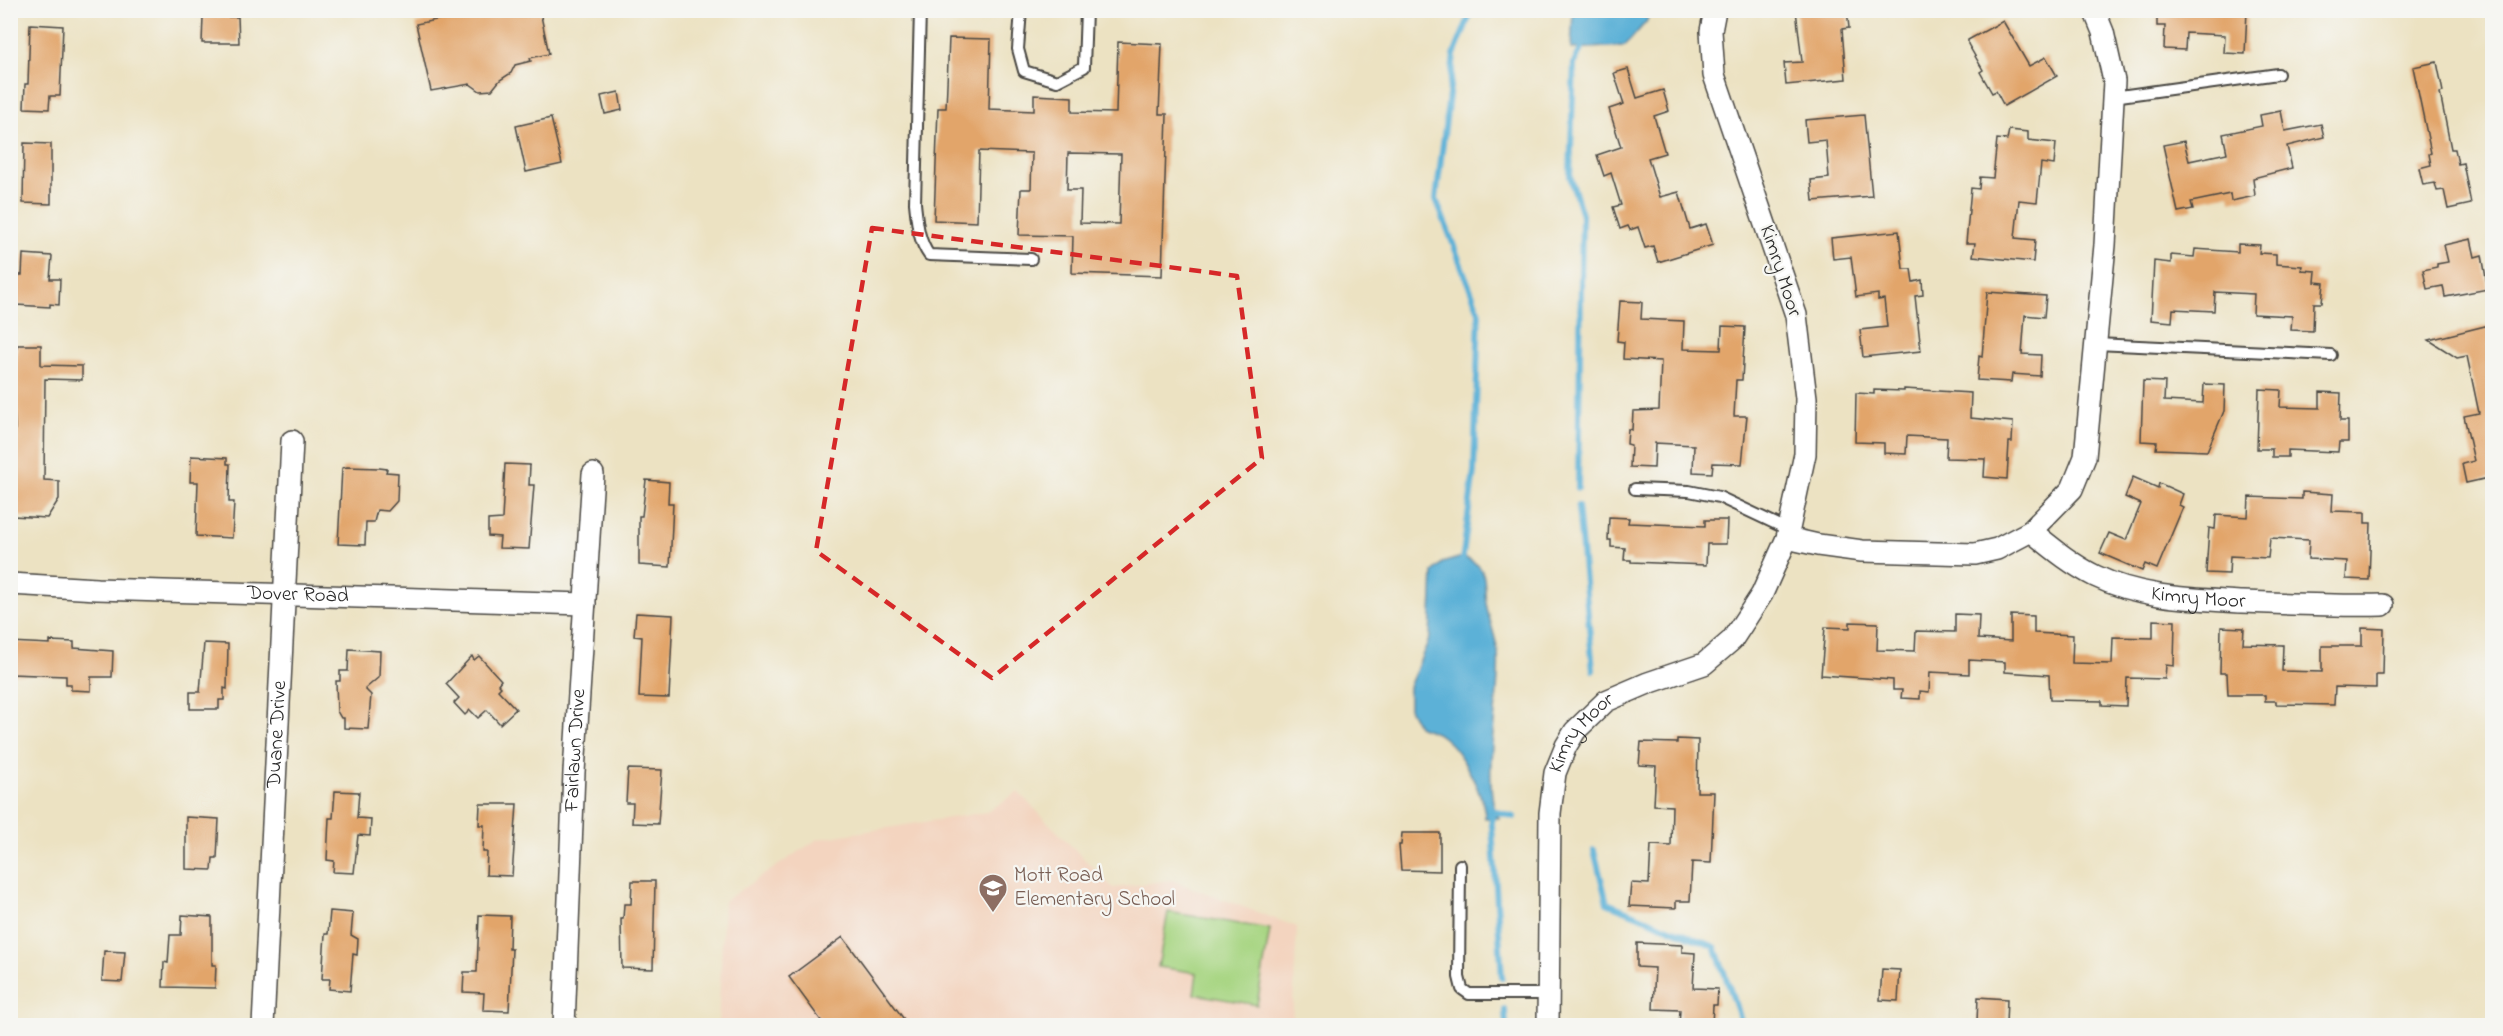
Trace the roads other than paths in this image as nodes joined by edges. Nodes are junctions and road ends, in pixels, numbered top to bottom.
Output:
1 (920, 10) edge
2 (1021, 10) edge
3 (1086, 10) edge
4 (1715, 10) edge
5 (2094, 10) edge
6 (2278, 74) dead end
7 (2113, 97) junction
8 (1030, 260) dead end
9 (2096, 344) junction
10 (2331, 355) dead end
11 (292, 441) dead end
12 (592, 474) dead end
13 (1635, 489) dead end
14 (2031, 531) junction
15 (1788, 534) junction
16 (10, 584) edge
17 (284, 594) junction
18 (585, 604) junction
19 (2383, 605) dead end
20 (1460, 865) dead end
21 (1549, 994) junction
22 (263, 1026) edge
23 (564, 1026) edge
24 (1548, 1026) edge

1 - 8 lane
2 - 3 lane
4 - 15 street, Kimry Moor
5 - 7 street
6 - 7 lane
7 - 9 street
9 - 10 lane
9 - 14 street
11 - 17 street, Duane Drive
12 - 18 street, Fairlawn Drive
13 - 15 lane
14 - 15 street
14 - 19 street, Kimry Moor
15 - 21 street, Kimry Moor
16 - 17 street, Dover Road
17 - 18 street, Dover Road
17 - 22 street, Duane Drive
18 - 23 street, Fairlawn Drive
20 - 21 lane
21 - 24 street, Kimry Moor

